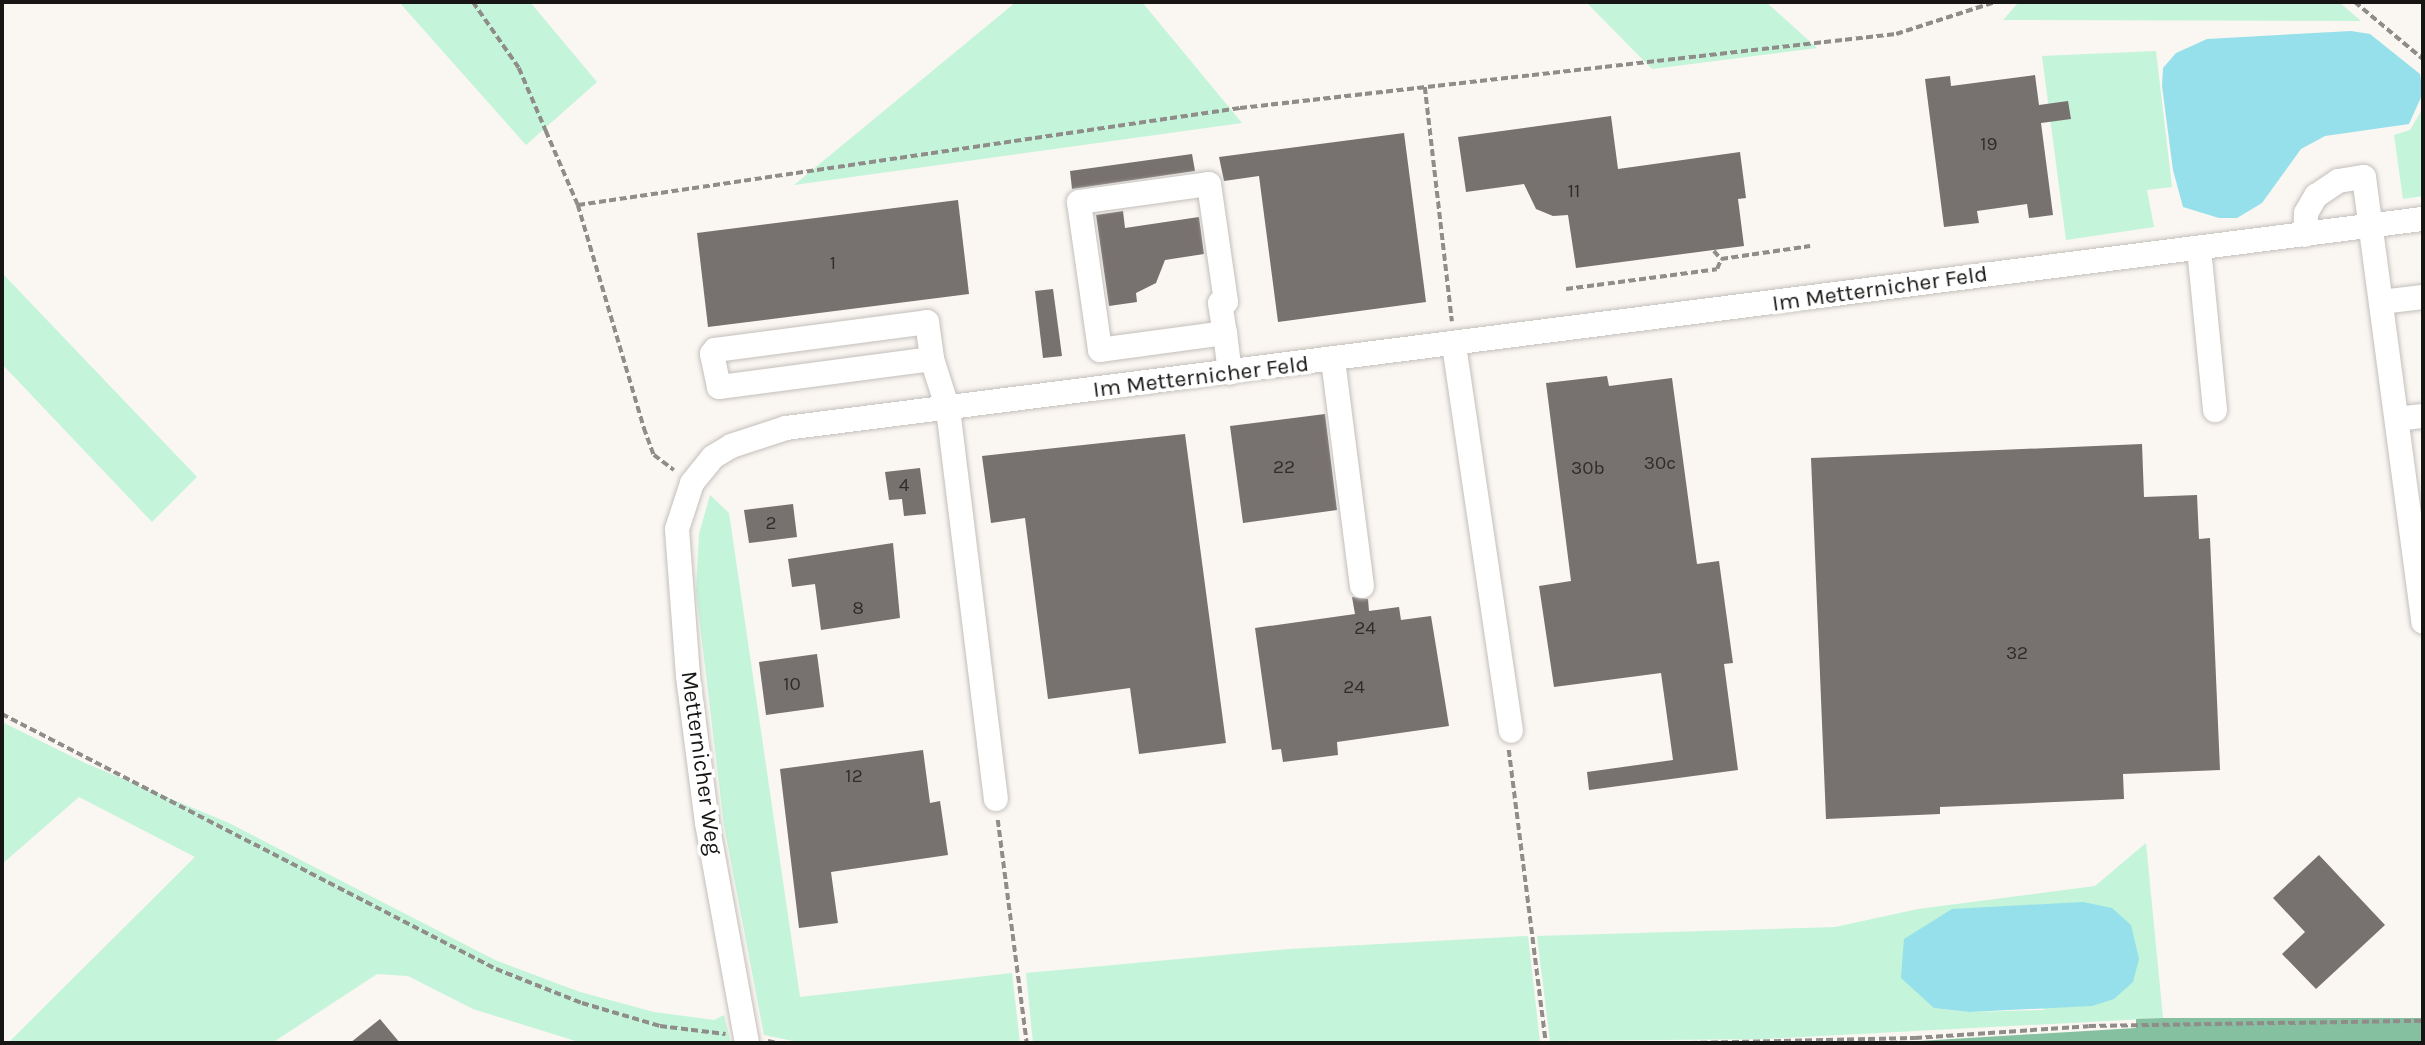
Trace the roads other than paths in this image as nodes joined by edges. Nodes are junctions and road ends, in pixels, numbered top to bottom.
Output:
1 (2423, 219) edge
2 (2371, 228) junction
3 (2305, 234) junction
4 (2199, 248) junction
5 (2423, 297) edge
6 (2381, 303) junction
7 (1224, 333) junction
8 (1454, 345) junction
9 (932, 359) junction
10 (1333, 360) junction
11 (1230, 373) junction
12 (948, 409) junction
13 (2215, 410) dead end
14 (2423, 416) edge
15 (2397, 419) junction
16 (692, 483) joint
17 (1362, 586) dead end
18 (2423, 622) edge
19 (1511, 731) road end
20 (996, 799) road end
21 (747, 1040) edge

1 - 2 street, Im Metternicher Feld
2 - 3 street, Im Metternicher Feld
2 - 3 street
2 - 6 street
3 - 4 street, Im Metternicher Feld
4 - 8 street, Im Metternicher Feld
4 - 13 street
5 - 6 street
6 - 15 street
7 - 7 street
7 - 11 street
8 - 10 street, Im Metternicher Feld
8 - 19 street
9 - 9 street
9 - 12 street
10 - 11 street, Im Metternicher Feld
10 - 17 street
11 - 12 street, Im Metternicher Feld
12 - 16 street, Im Metternicher Feld
12 - 20 street
14 - 15 street
15 - 18 street
16 - 21 street, Metternicher Weg

